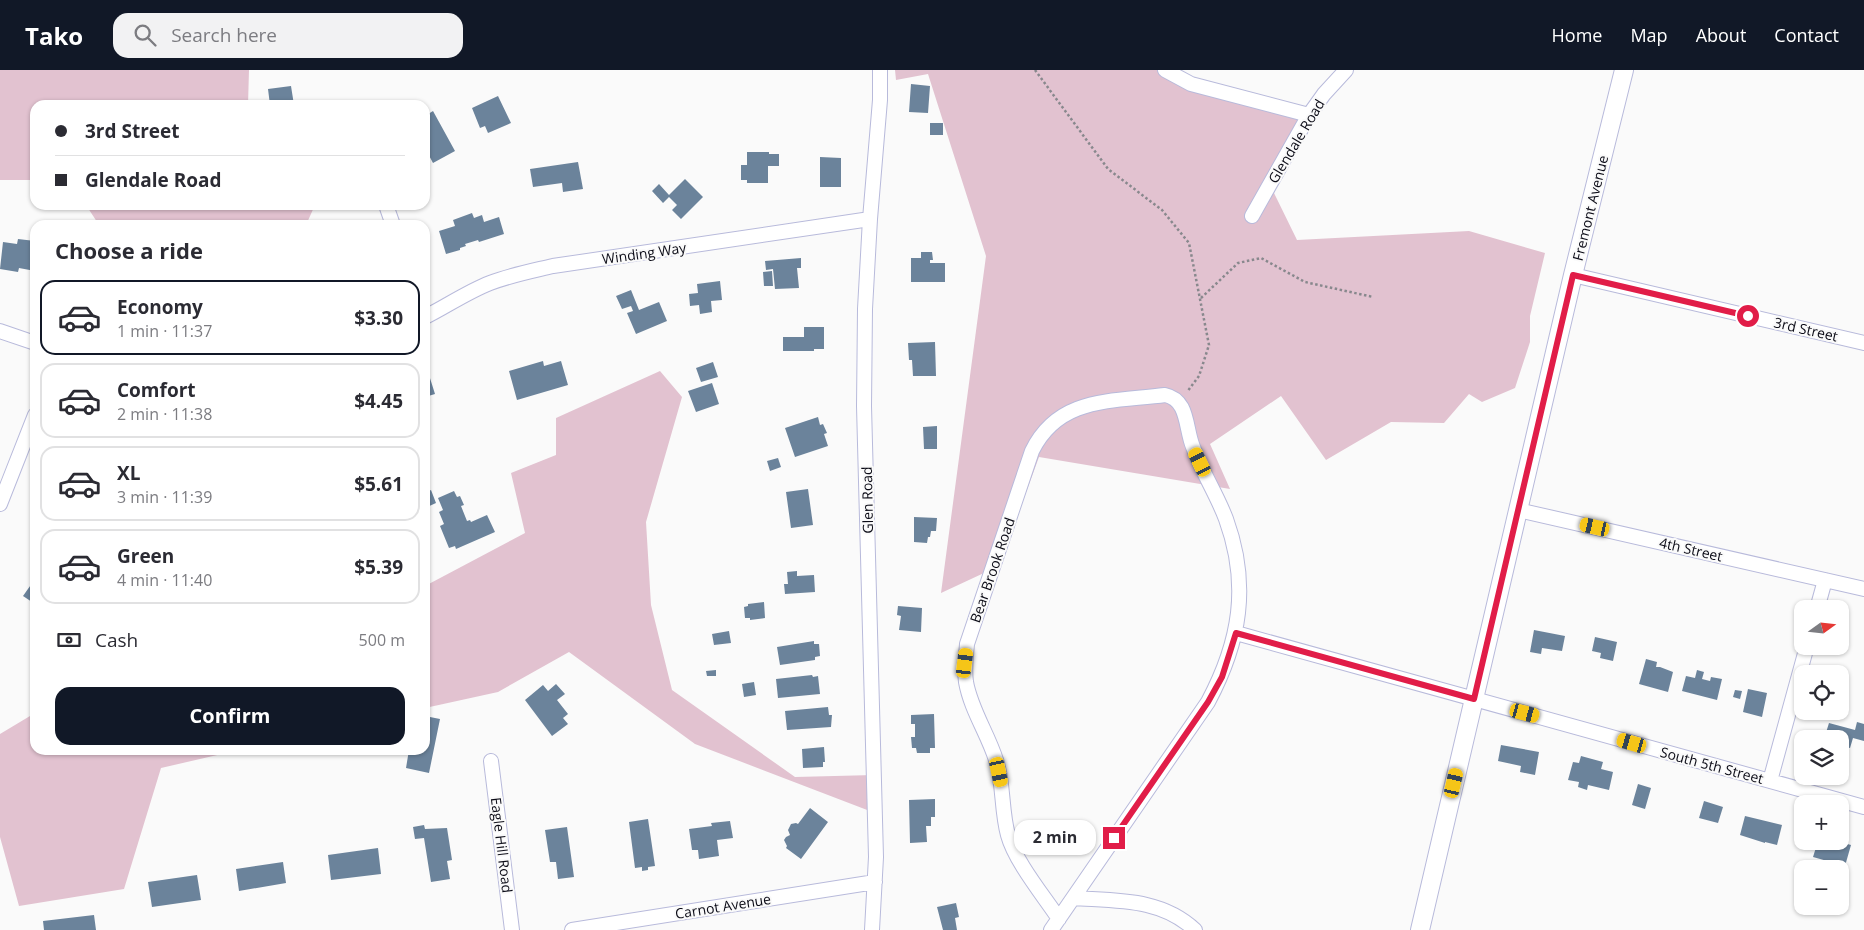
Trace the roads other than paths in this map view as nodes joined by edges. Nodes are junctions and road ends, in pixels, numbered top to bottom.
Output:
1 (880, 70) edge
2 (1164, 70) edge
3 (1346, 70) edge
4 (1624, 70) edge
5 (1309, 115) junction
6 (1252, 216) dead end
7 (870, 219) junction
8 (1573, 275) junction
9 (430, 312) edge
10 (0, 331) edge
11 (30, 341) edge
12 (1864, 343) edge
13 (30, 428) edge
14 (0, 504) edge
15 (1518, 510) junction
16 (1825, 580) junction
17 (1864, 589) edge
18 (1819, 600) edge
19 (1236, 633) junction
20 (1805, 655) edge
21 (1474, 699) junction
22 (491, 761) dead end
23 (1770, 781) junction
24 (1864, 807) edge
25 (875, 882) junction
26 (1073, 898) junction
27 (1055, 924) edge
28 (512, 930) edge
29 (572, 930) edge
30 (872, 930) edge
31 (1195, 930) edge
32 (1420, 930) edge

1 - 7 street, Glen Road
2 - 5 street
3 - 5 street, Glendale Road
4 - 8 street, Fremont Avenue
5 - 6 street, Glendale Road
7 - 9 street, Winding Way
7 - 25 street, Glen Road
8 - 12 street, 3rd Street
8 - 15 street, Fremont Avenue
10 - 11 street
13 - 14 street
15 - 16 street, 4th Street
15 - 21 street, Fremont Avenue
16 - 17 street, 4th Street
16 - 18 street
19 - 21 street, South 5th Street
19 - 26 street
19 - 27 street, Bear Brook Road
20 - 23 street
21 - 23 street, South 5th Street
21 - 32 street, Fremont Avenue
22 - 28 street, Eagle Hill Road
23 - 24 street, South 5th Street
25 - 29 street, Carnot Avenue
25 - 30 street, Glen Road
26 - 27 street
26 - 31 street

